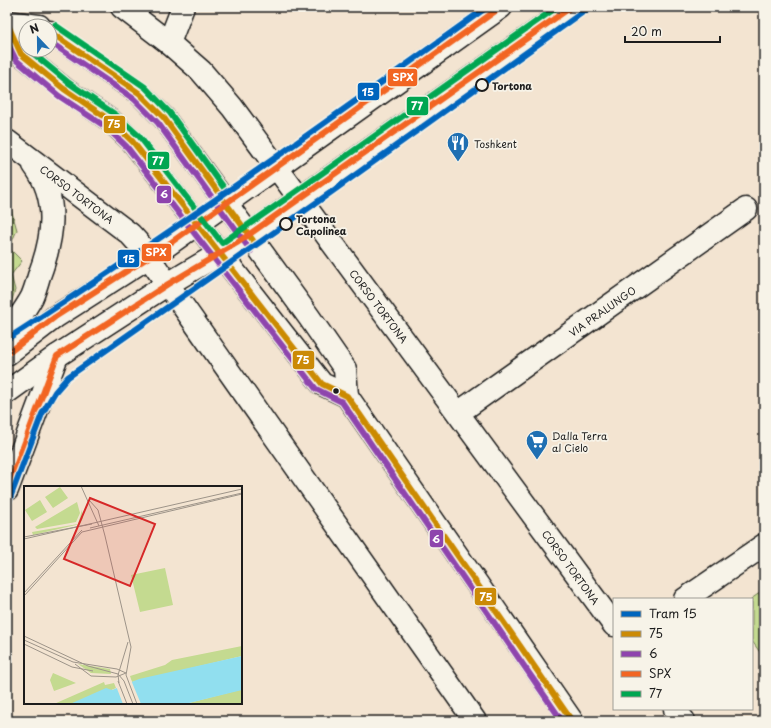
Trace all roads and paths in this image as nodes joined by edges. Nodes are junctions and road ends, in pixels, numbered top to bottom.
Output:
1 (122, 7) edge
2 (183, 7) edge
3 (502, 7) edge
4 (571, 7) edge
5 (7, 22) edge
6 (18, 23) edge
7 (58, 37) edge
8 (169, 43) junction
9 (7, 141) edge
10 (28, 158) junction
11 (276, 167) junction
12 (300, 199) junction
13 (225, 203) junction
14 (746, 209) dead end
15 (196, 223) junction
16 (249, 235) junction
17 (220, 253) junction
18 (149, 257) junction
19 (168, 284) junction
20 (7, 336) edge
21 (7, 354) edge
22 (57, 356) junction
23 (7, 392) edge
24 (346, 396) junction
25 (458, 413) junction
26 (7, 490) edge
27 (764, 545) edge
28 (686, 598) edge
29 (613, 624) edge
30 (676, 710) edge
31 (475, 721) edge
32 (572, 721) edge
33 (684, 721) edge

1 - 8 main road, CORSO TORTONA
2 - 8 main road
3 - 11 main road
4 - 12 main road
5 - 6 main road
5 - 15 main road
7 - 13 main road
8 - 11 main road, CORSO TORTONA
9 - 10 main road, CORSO TORTONA
10 - 18 main road, CORSO TORTONA
10 - 20 main road
11 - 12 main road, CORSO TORTONA
11 - 13 main road
12 - 16 main road
12 - 25 main road, CORSO TORTONA
13 - 15 main road
13 - 16 main road
14 - 25 main road, VIA PRALUNGO
15 - 17 main road
15 - 18 main road
16 - 17 main road
16 - 24 main road
17 - 19 main road
17 - 24 main road
18 - 19 main road, CORSO TORTONA
18 - 21 main road
19 - 22 main road
19 - 31 main road, CORSO TORTONA
22 - 23 main road
22 - 26 main road
24 - 32 main road
25 - 29 main road, CORSO TORTONA
27 - 28 main road
30 - 33 main road

